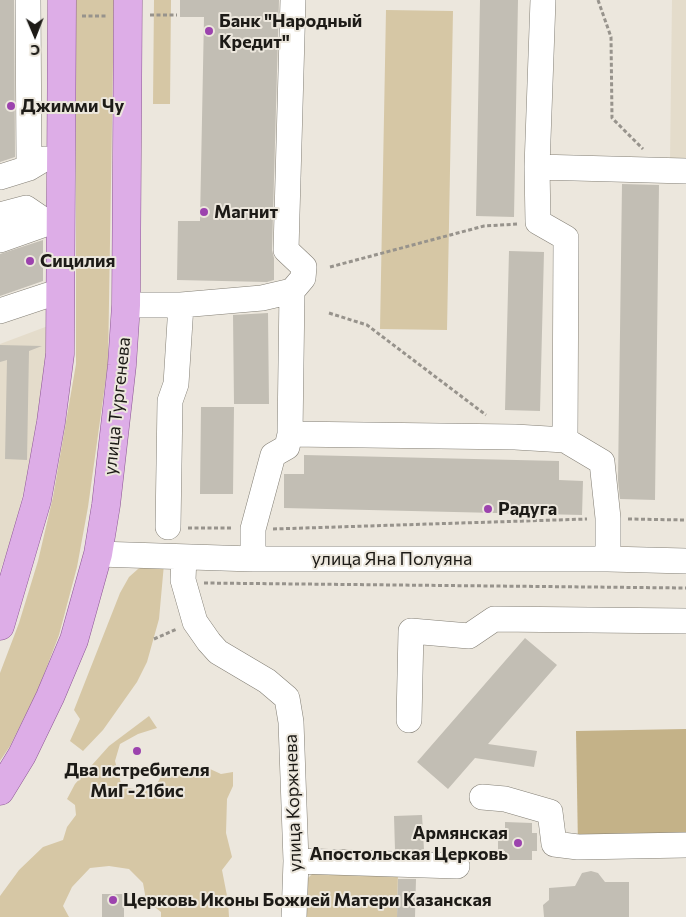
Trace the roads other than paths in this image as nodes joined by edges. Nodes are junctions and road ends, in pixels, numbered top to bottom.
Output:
1 (28, 0) edge
2 (293, 0) edge
3 (543, 0) edge
4 (67, 8) edge
5 (127, 9) edge
6 (62, 150) junction
7 (26, 159) junction
8 (537, 167) junction
9 (675, 171) edge
10 (0, 177) edge
11 (0, 215) edge
12 (54, 222) junction
13 (0, 240) edge
14 (292, 291) junction
15 (61, 294) junction
16 (126, 305) junction
17 (181, 305) junction
18 (0, 312) edge
19 (290, 434) junction
20 (565, 440) junction
21 (168, 527) road end
22 (98, 554) junction
23 (184, 557) junction
24 (253, 559) junction
25 (608, 559) junction
26 (686, 561) edge
27 (1, 617) edge
28 (686, 620) edge
29 (408, 720) dead end
30 (0, 791) edge
31 (482, 797) dead end
32 (686, 845) edge
33 (296, 861) junction
34 (457, 866) dead end
35 (294, 917) edge

1 - 7 street
2 - 14 street
3 - 8 street
4 - 6 main road
5 - 16 main road, улица Тургенева
6 - 7 street
6 - 12 main road
7 - 10 street
8 - 9 street
8 - 20 street
11 - 12 street
12 - 13 street
12 - 15 main road
14 - 17 street
14 - 19 street
15 - 18 street
15 - 27 main road
16 - 17 street
16 - 22 main road, улица Тургенева
17 - 21 street
19 - 20 street
19 - 24 street
20 - 25 street
22 - 23 street, улица Яна Полуяна
22 - 30 main road, улица Тургенева
23 - 24 street, улица Яна Полуяна
23 - 33 street, улица Коржнева
24 - 25 street, улица Яна Полуяна
25 - 26 street, улица Яна Полуяна
28 - 29 street
31 - 32 street
33 - 34 street
33 - 35 street, улица Коржнева

